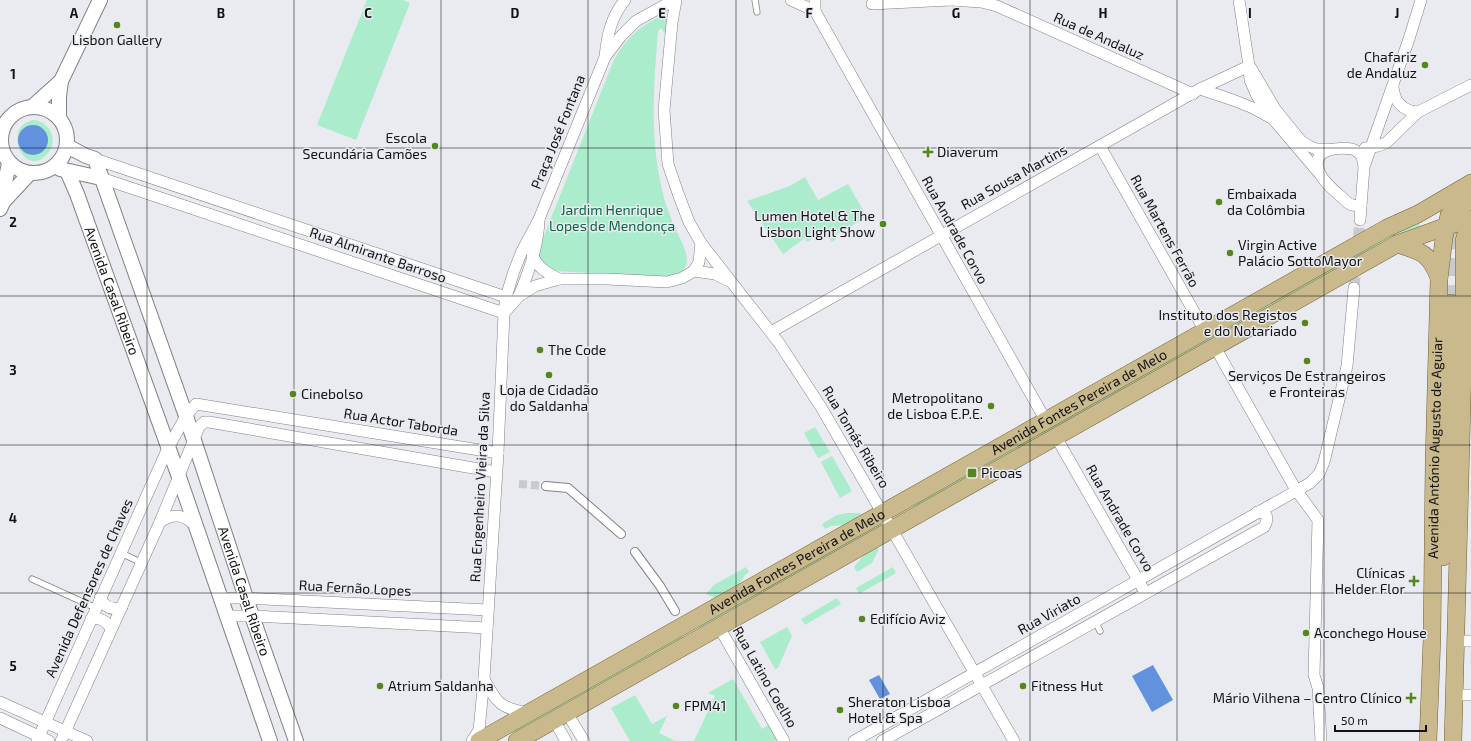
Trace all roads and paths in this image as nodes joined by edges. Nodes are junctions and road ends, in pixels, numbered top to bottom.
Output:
1 (100, 0) edge
2 (625, 0) edge
3 (675, 0) edge
4 (755, 0) edge
5 (791, 0) edge
6 (950, 0) edge
7 (1239, 0) edge
8 (872, 4) dead end
9 (1420, 5) edge
10 (815, 6) edge
11 (757, 12) dead end
12 (604, 57) junction
13 (1249, 66) junction
14 (61, 81) junction
15 (1471, 84) edge
16 (1393, 86) junction
17 (1197, 92) junction
18 (32, 107) junction
19 (1418, 112) junction
20 (7, 113) edge
21 (59, 118) junction
22 (1273, 119) junction
23 (0, 142) edge
24 (1299, 143) junction
25 (68, 146) junction
26 (1100, 146) junction
27 (1370, 148) junction
28 (1352, 149) junction
29 (1330, 150) junction
30 (95, 159) junction
31 (9, 163) junction
32 (1364, 167) junction
33 (53, 168) junction
34 (68, 171) junction
35 (30, 173) junction
36 (1321, 176) junction
37 (101, 178) junction
38 (1471, 183) edge
39 (1471, 200) edge
40 (2, 205) edge
41 (1361, 206) junction
42 (248, 210) junction
43 (539, 219) junction
44 (1360, 220) tunnel mouth
45 (1471, 220) edge
46 (243, 226) junction
47 (1446, 226) junction
48 (532, 230) junction
49 (941, 236) junction
50 (701, 243) junction
51 (1397, 244) junction
52 (534, 258) junction
53 (694, 271) junction
54 (559, 279) junction
55 (1439, 279) junction
56 (731, 282) junction
57 (1354, 288) tunnel mouth
58 (519, 296) junction
59 (506, 297) junction
60 (1451, 302) tunnel mouth
61 (504, 313) junction
62 (1205, 331) junction
63 (771, 332) junction
64 (1215, 347) junction
65 (186, 416) junction
66 (1046, 421) junction
67 (1056, 436) junction
68 (194, 440) junction
69 (168, 448) junction
70 (498, 453) junction
71 (496, 472) junction
72 (179, 476) junction
73 (546, 486) tunnel mouth
74 (1296, 490) junction
75 (1257, 512) junction
76 (883, 513) junction
77 (160, 522) junction
78 (196, 526) junction
79 (892, 529) junction
80 (621, 534) dead end
81 (635, 552) dead end
82 (121, 553) junction
83 (142, 563) junction
84 (32, 579) dead end
85 (1138, 581) junction
86 (1145, 593) junction
87 (221, 598) junction
88 (246, 598) junction
89 (98, 603) junction
90 (338, 603) junction
91 (355, 603) junction
92 (122, 607) junction
93 (488, 610) junction
94 (675, 611) dead end
95 (227, 616) junction
96 (252, 616) junction
97 (1432, 616) junction
98 (90, 619) junction
99 (337, 620) junction
100 (354, 621) junction
101 (719, 627) junction
102 (487, 628) junction
103 (111, 629) junction
104 (1464, 641) edge
105 (975, 673) junction
106 (484, 679) junction
107 (982, 685) junction
108 (1463, 695) edge
109 (0, 702) edge
110 (528, 713) junction
111 (561, 716) junction
112 (0, 718) edge
113 (45, 722) junction
114 (63, 736) edge
115 (38, 739) edge
116 (50, 741) edge
117 (86, 741) edge
118 (270, 741) edge
119 (296, 741) edge
120 (472, 741) edge
121 (479, 741) edge
122 (517, 741) edge
123 (566, 741) edge
124 (584, 741) edge
125 (784, 741) edge
126 (854, 741) edge
127 (882, 741) edge
128 (1014, 741) edge
129 (1321, 741) edge
130 (1428, 741) edge
131 (1453, 741) edge

1 - 14 street
2 - 12 street, Praça José Fontana
3 - 12 street, Praça José Fontana
3 - 50 street, Praça José Fontana
4 - 11 lane
5 - 10 street
6 - 8 street
6 - 17 street, Rua de Andaluz
7 - 13 street
9 - 16 street
10 - 49 street, Rua Andrade Corvo
12 - 43 street, Praça José Fontana
13 - 17 street, Rua Sousa Martins
13 - 22 street
13 - 24 street
14 - 18 street
14 - 21 street
15 - 19 street
16 - 19 street
16 - 27 street
17 - 22 street, Rua de Andaluz
17 - 26 street, Rua Sousa Martins
18 - 20 street
18 - 21 street
19 - 27 street
20 - 23 street
21 - 25 street
22 - 24 street
23 - 31 street
24 - 29 street
24 - 36 street
25 - 30 street
25 - 33 street
26 - 49 street, Rua Sousa Martins
26 - 62 street, Rua Martens Ferrão
27 - 28 street
27 - 32 street
28 - 29 street
28 - 32 street
29 - 36 street
30 - 37 street, Avenida Casal Ribeiro
30 - 42 street, Rua Almirante Barroso
31 - 35 street
31 - 40 street
32 - 41 street
33 - 34 street
33 - 35 street
34 - 37 street
34 - 69 street, Avenida Casal Ribeiro
35 - 40 street
36 - 41 street
37 - 46 street, Rua Almirante Barroso
37 - 65 street, Avenida Casal Ribeiro
38 - 62 main road, Avenida Fontes Pereira de Melo
39 - 47 main road
41 - 44 street
42 - 46 street
42 - 59 street, Rua Almirante Barroso
43 - 48 street, Praça José Fontana
43 - 52 street, Praça José Fontana
45 - 47 main road, Avenida Fontes Pereira de Melo
45 - 104 main road, Avenida António Augusto de Aguiar
46 - 61 street, Rua Almirante Barroso
47 - 51 main road, Avenida Fontes Pereira de Melo
47 - 55 main road, Avenida António Augusto de Aguiar
48 - 52 street, Praça José Fontana
48 - 59 street, Praça José Fontana
49 - 63 street, Rua Sousa Martins
49 - 66 street, Rua Andrade Corvo
50 - 53 street
50 - 56 street, Praça José Fontana
51 - 55 main road
51 - 64 main road, Avenida Fontes Pereira de Melo
52 - 54 street
52 - 58 street, Praça José Fontana
53 - 54 street, Praça José Fontana
53 - 56 street
54 - 58 street, Praça José Fontana
55 - 97 main road, Avenida António Augusto de Aguiar
56 - 63 street, Rua Tomás Ribeiro
57 - 74 street, Rua Viriato
58 - 61 street, Praça José Fontana
59 - 61 street, Rua Engenheiro Vieira da Silva
60 - 97 main road, Avenida António Augusto de Aguiar
61 - 70 street, Rua Engenheiro Vieira da Silva
62 - 66 main road, Avenida Fontes Pereira de Melo
63 - 76 street, Rua Tomás Ribeiro
64 - 67 main road, Avenida Fontes Pereira de Melo
64 - 74 street
65 - 68 street, Avenida Casal Ribeiro
65 - 69 street
65 - 70 street, Rua Actor Taborda
66 - 76 main road, Avenida Fontes Pereira de Melo
67 - 79 main road, Avenida Fontes Pereira de Melo
67 - 85 street, Rua Andrade Corvo
68 - 71 street
68 - 72 street
68 - 88 street, Avenida Casal Ribeiro
69 - 72 street, Avenida Casal Ribeiro
69 - 82 street, Avenida Defensores de Chaves
70 - 71 street, Rua Engenheiro Vieira da Silva
71 - 93 street, Rua Engenheiro Vieira da Silva
72 - 77 street
72 - 78 street, Avenida Casal Ribeiro
73 - 80 street
74 - 75 street, Rua Viriato
74 - 129 street
75 - 85 street, Rua Viriato
75 - 86 street, Rua Viriato
76 - 79 street, Rua Tomás Ribeiro
76 - 110 main road, Avenida Fontes Pereira de Melo
77 - 78 street
77 - 83 street
78 - 87 street, Avenida Casal Ribeiro
79 - 101 main road, Avenida Fontes Pereira de Melo
79 - 105 street, Rua Tomás Ribeiro
81 - 94 street
82 - 83 lane
82 - 89 street, Avenida Defensores de Chaves
83 - 92 street
84 - 89 lane
85 - 86 street, Rua Andrade Corvo
85 - 105 street, Rua Viriato
86 - 107 street, Rua Viriato
87 - 88 street, Rua Fernão Lopes
87 - 95 street, Avenida Casal Ribeiro
88 - 90 street, Rua Fernão Lopes
88 - 96 street, Avenida Casal Ribeiro
89 - 92 street
89 - 98 street, Avenida Defensores de Chaves
90 - 91 street, Rua Fernão Lopes
90 - 99 street
91 - 93 street, Rua Fernão Lopes
91 - 100 street
92 - 103 street
93 - 102 street, Rua Engenheiro Vieira da Silva
95 - 96 street
95 - 118 street, Avenida Casal Ribeiro
96 - 99 street
96 - 119 street, Avenida Casal Ribeiro
97 - 130 main road, Avenida António Augusto de Aguiar
98 - 103 street
98 - 113 street, Avenida Defensores de Chaves
99 - 100 street
100 - 102 street
101 - 111 main road, Avenida Fontes Pereira de Melo
101 - 125 street, Rua Latino Coelho
102 - 106 street, Rua Engenheiro Vieira da Silva
103 - 114 street
104 - 108 main road, Avenida António Augusto de Aguiar
105 - 107 street, Rua Tomás Ribeiro
105 - 126 street, Rua Viriato
106 - 110 street
106 - 120 street, Rua Engenheiro Vieira da Silva
107 - 127 street, Rua Viriato
107 - 128 street, Rua Tomás Ribeiro
108 - 131 main road, Avenida António Augusto de Aguiar
109 - 113 street
110 - 121 main road, Avenida Fontes Pereira de Melo
111 - 122 main road, Avenida Fontes Pereira de Melo
111 - 123 street
111 - 124 street
112 - 115 street
113 - 114 street
113 - 115 street, Avenida Defensores de Chaves
114 - 117 street
115 - 116 street

